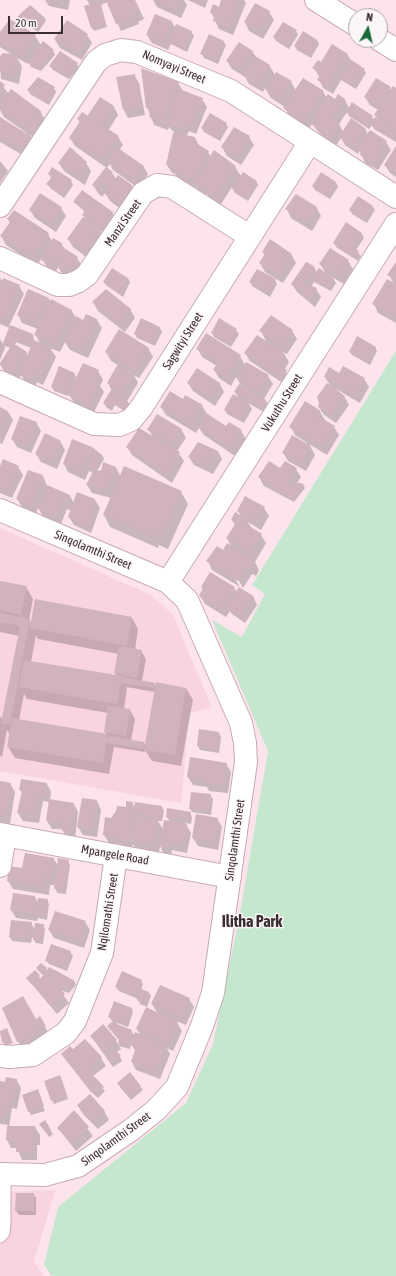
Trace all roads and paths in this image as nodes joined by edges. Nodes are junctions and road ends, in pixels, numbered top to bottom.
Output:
1 (316, 0) edge
2 (348, 20) edge
3 (310, 142) junction
4 (396, 198) edge
5 (0, 206) edge
6 (396, 224) edge
7 (249, 236) junction
8 (0, 258) edge
9 (0, 382) edge
10 (0, 510) edge
11 (168, 582) junction
12 (3, 835) edge
13 (116, 856) junction
14 (0, 866) edge
15 (230, 877) junction
16 (0, 1056) edge
17 (2, 1175) edge
18 (0, 1237) edge

1 - 2 street
3 - 4 street, Nomyayi Street
3 - 5 street, Nomyayi Street
3 - 7 street, Sagwityi Street
6 - 11 street, Vukuthu Street
7 - 8 street, Manzi Street
7 - 9 street, Sagwityi Street
10 - 11 street, Sinqolamthi Street
11 - 15 street, Sinqolamthi Street
12 - 13 street, Mpangele Road
12 - 14 street
13 - 15 street, Mpangele Road
13 - 16 street, Nqilomathi Street
15 - 17 street, Sinqolamthi Street
17 - 18 lane

